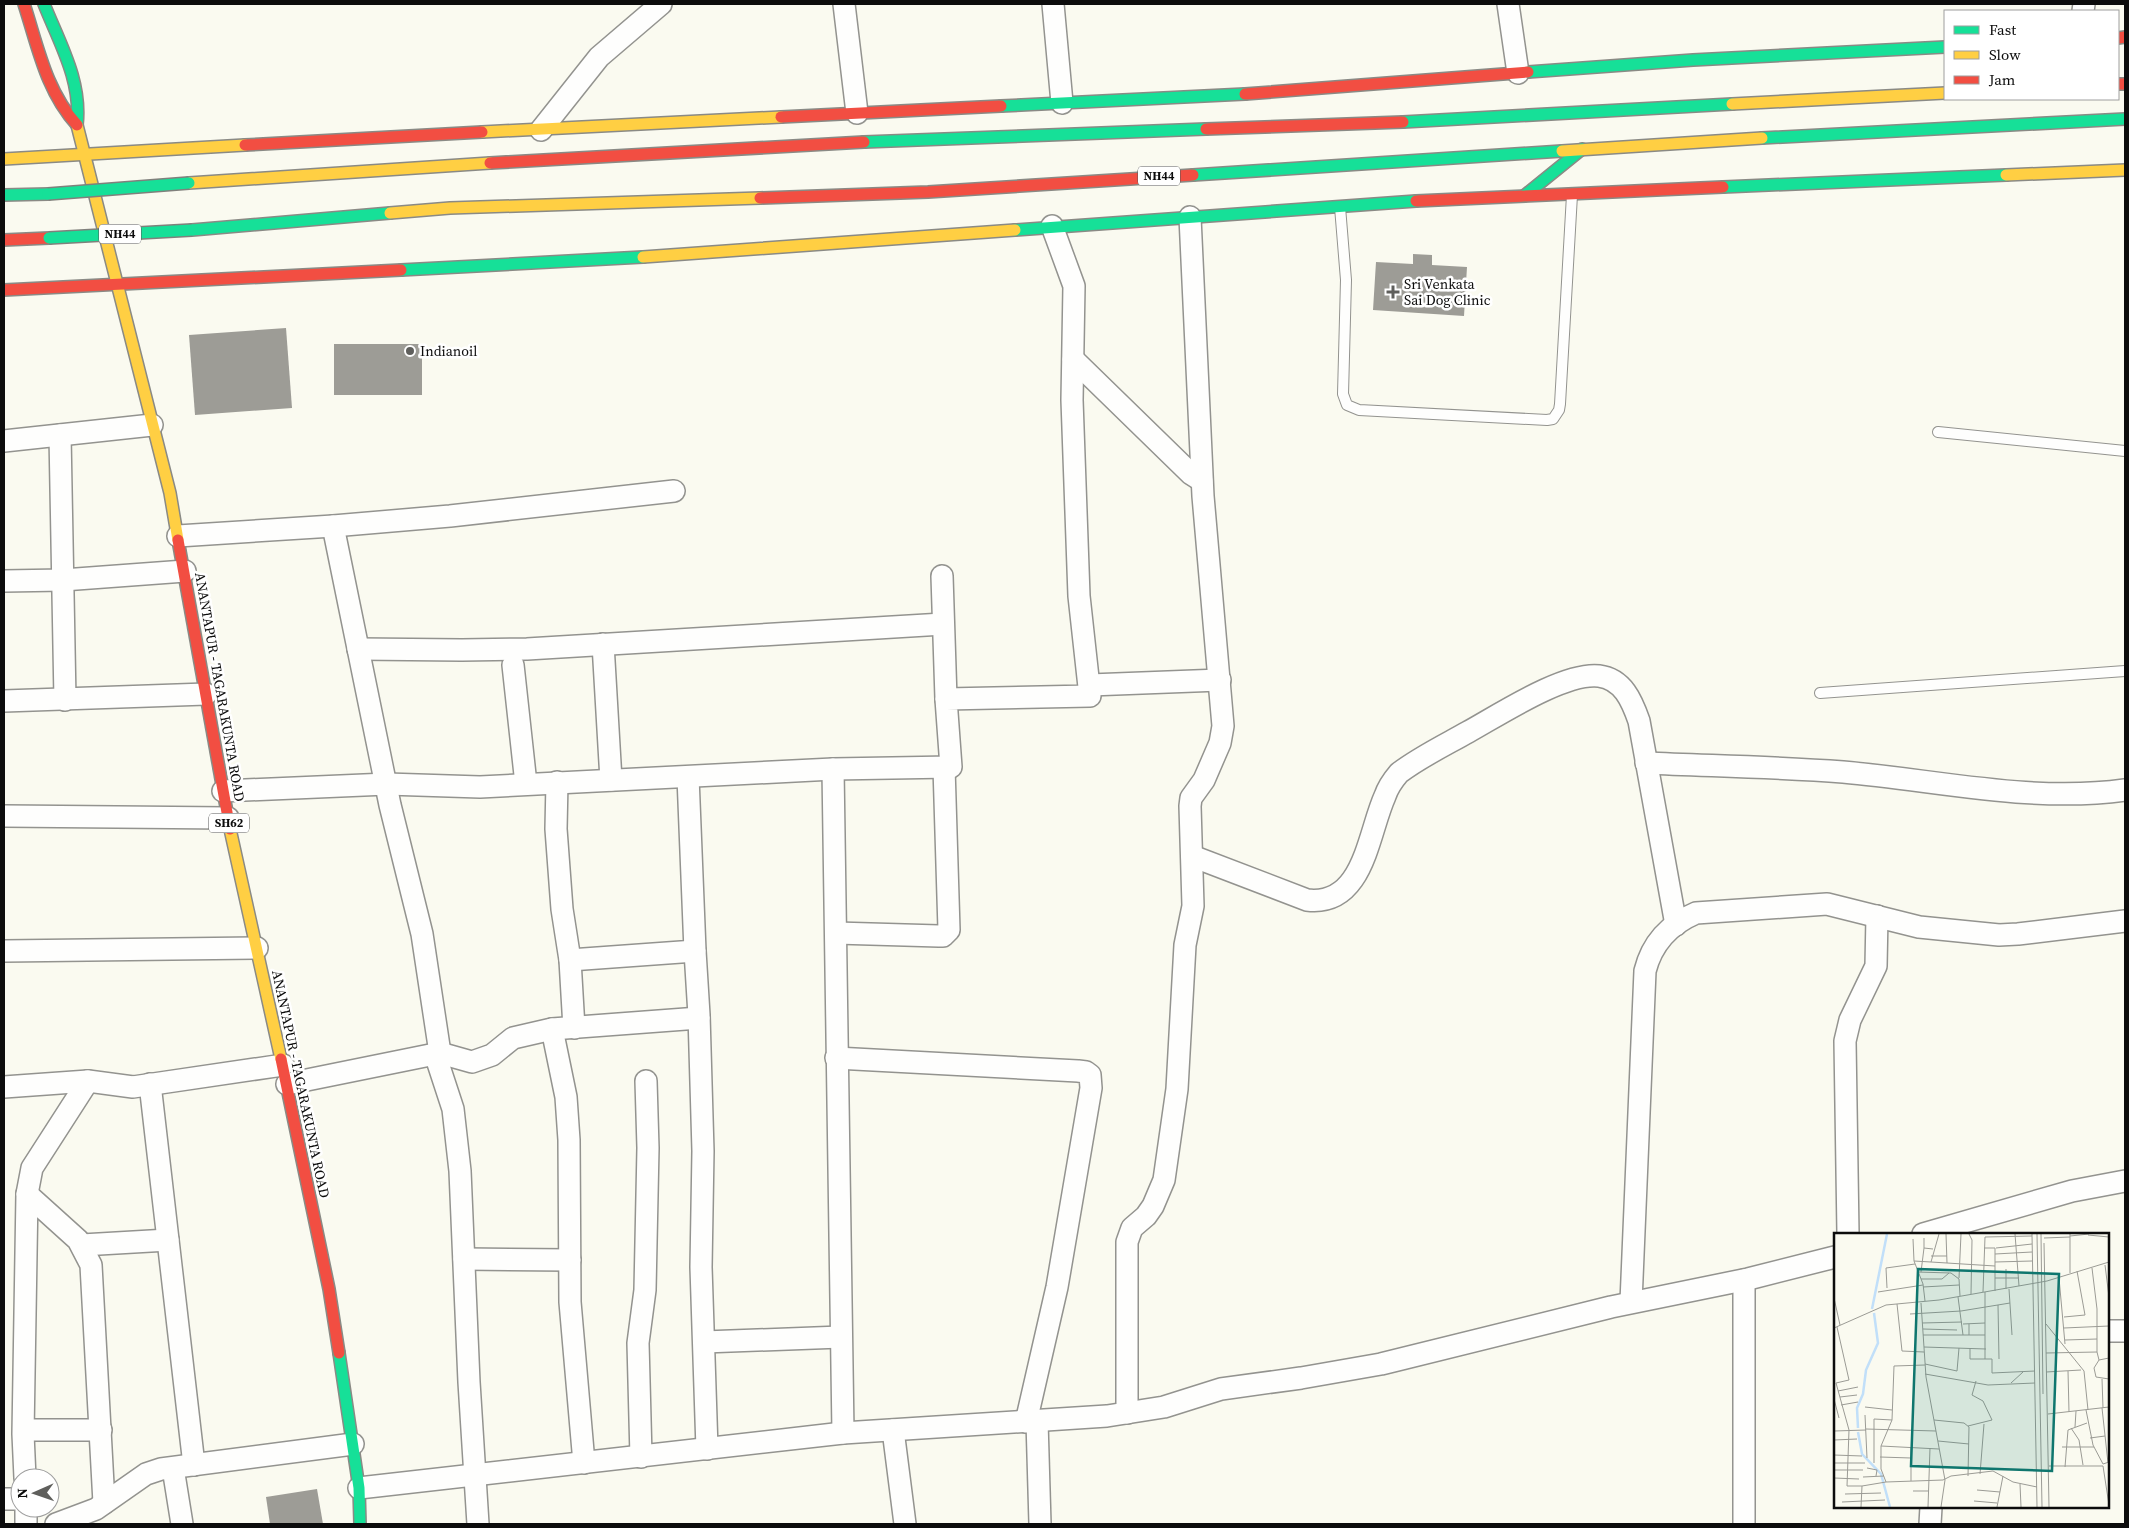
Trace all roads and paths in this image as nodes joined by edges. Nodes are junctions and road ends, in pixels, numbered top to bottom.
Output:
1 (24, 4) edge
2 (44, 4) edge
3 (661, 4) edge
4 (844, 4) edge
5 (1053, 4) edge
6 (1508, 4) edge
7 (1944, 47) edge
8 (1518, 73) junction
9 (1944, 93) edge
10 (1062, 103) junction
11 (857, 113) junction
12 (2125, 119) edge
13 (77, 126) junction
14 (540, 130) junction
15 (1582, 149) junction
16 (86, 155) junction
17 (4, 159) edge
18 (2125, 170) edge
19 (1572, 194) junction
20 (4, 195) edge
21 (1524, 196) junction
22 (1340, 206) junction
23 (1190, 217) junction
24 (1052, 226) junction
25 (4, 240) edge
26 (118, 284) junction
27 (4, 290) edge
28 (1073, 359) junction
29 (152, 425) junction
30 (1938, 432) dead end
31 (60, 435) junction
32 (4, 441) edge
33 (2125, 451) edge
34 (1202, 481) junction
35 (674, 491) dead end
36 (333, 526) junction
37 (178, 536) junction
38 (185, 571) junction
39 (942, 576) dead end
40 (63, 580) junction
41 (4, 581) edge
42 (943, 624) junction
43 (603, 644) junction
44 (358, 649) junction
45 (513, 665) dead end
46 (2125, 671) edge
47 (1220, 680) junction
48 (1090, 685) junction
49 (1820, 693) dead end
50 (206, 694) junction
51 (946, 699) junction
52 (65, 700) junction
53 (4, 701) edge
54 (1646, 762) junction
55 (944, 768) junction
56 (833, 769) junction
57 (688, 777) junction
58 (611, 780) junction
59 (557, 782) junction
60 (387, 784) junction
61 (526, 784) junction
62 (2125, 790) edge
63 (223, 791) junction
64 (4, 816) edge
65 (228, 818) junction
66 (1192, 856) junction
67 (1878, 916) junction
68 (2125, 921) edge
69 (1676, 925) junction
70 (836, 933) junction
71 (257, 948) junction
72 (4, 950) edge
73 (694, 951) junction
74 (570, 960) junction
75 (700, 1018) junction
76 (574, 1028) junction
77 (552, 1029) junction
78 (437, 1053) junction
79 (836, 1058) junction
80 (285, 1075) junction
81 (88, 1081) junction
82 (646, 1081) dead end
83 (150, 1084) junction
84 (4, 1087) edge
85 (2125, 1181) edge
86 (27, 1194) junction
87 (1848, 1233) edge
88 (1930, 1233) edge
89 (168, 1240) junction
90 (82, 1245) junction
91 (1834, 1258) edge
92 (464, 1259) junction
93 (570, 1260) junction
94 (1744, 1280) junction
95 (1631, 1302) junction
96 (2109, 1331) edge
97 (2125, 1331) edge
98 (841, 1337) junction
99 (704, 1342) junction
100 (1127, 1413) junction
101 (1032, 1421) junction
102 (24, 1430) junction
103 (101, 1430) junction
104 (893, 1430) junction
105 (843, 1433) junction
106 (353, 1444) junction
107 (707, 1449) junction
108 (641, 1457) junction
109 (584, 1463) junction
110 (194, 1465) junction
111 (25, 1468) edge
112 (173, 1468) junction
113 (475, 1476) junction
114 (359, 1488) junction
115 (1931, 1508) edge
116 (99, 1512) edge
117 (56, 1524) edge
118 (182, 1524) edge
119 (360, 1524) edge
120 (478, 1524) edge
121 (904, 1524) edge
122 (1040, 1524) edge
123 (1744, 1524) edge
124 (1930, 1524) edge

1 - 13 main road
2 - 13 main road
3 - 14 street
4 - 11 street
5 - 10 street
6 - 8 street
7 - 8 main road
8 - 10 main road
9 - 20 main road, bridge
10 - 11 main road
11 - 14 main road
12 - 15 main road, NH44
13 - 16 main road, ANANTAPUR - TAGARAKUNTA ROAD / SH62
14 - 16 main road
15 - 21 main road
15 - 25 main road, NH44, bridge
16 - 17 main road
16 - 26 main road, ANANTAPUR - TAGARAKUNTA ROAD / SH62
18 - 19 main road
19 - 21 main road
19 - 22 lane
21 - 22 main road
22 - 23 main road
23 - 24 main road
23 - 34 street
24 - 26 main road
24 - 28 street
26 - 27 main road
26 - 29 main road, ANANTAPUR - TAGARAKUNTA ROAD / SH62
28 - 34 street
28 - 48 street
29 - 31 street
29 - 37 main road, ANANTAPUR - TAGARAKUNTA ROAD / SH62
30 - 33 lane
31 - 32 street
31 - 40 street
34 - 47 street
35 - 36 street
36 - 37 street
36 - 44 street
37 - 38 main road, ANANTAPUR - TAGARAKUNTA ROAD / SH62
38 - 40 street
38 - 50 main road, ANANTAPUR - TAGARAKUNTA ROAD / SH62
39 - 42 street
40 - 41 street
40 - 52 street
42 - 43 street
42 - 51 street
43 - 44 street
43 - 58 street
44 - 60 street
45 - 61 street
46 - 49 lane
47 - 48 street
47 - 66 street
48 - 51 street
50 - 52 street
50 - 63 main road, ANANTAPUR - TAGARAKUNTA ROAD / SH62
51 - 55 street
52 - 53 street
54 - 62 street
54 - 66 street
54 - 69 street
55 - 56 street
55 - 70 street
56 - 57 street
56 - 70 street
57 - 58 street
57 - 73 street
58 - 59 street
59 - 61 street
59 - 74 street
60 - 61 street
60 - 63 street
60 - 78 street
63 - 65 main road, ANANTAPUR - TAGARAKUNTA ROAD / SH62
64 - 65 street
65 - 71 main road, ANANTAPUR - TAGARAKUNTA ROAD / SH62
66 - 100 street
67 - 68 street
67 - 69 street
67 - 87 street
69 - 95 street
70 - 79 street
71 - 72 street
71 - 80 main road, ANANTAPUR - TAGARAKUNTA ROAD / SH62
73 - 74 street
73 - 75 street
74 - 76 street
75 - 76 street
75 - 99 street
76 - 77 street
77 - 78 street
77 - 93 street
78 - 80 street
78 - 92 street
79 - 98 street
79 - 101 street
80 - 83 street
80 - 106 main road, ANANTAPUR - TAGARAKUNTA ROAD / SH62
81 - 83 street
81 - 84 street
81 - 86 street
82 - 108 street
83 - 89 street
85 - 88 street
86 - 90 street
86 - 102 street
89 - 90 street
89 - 110 street
90 - 103 street
91 - 94 street
92 - 93 street
92 - 113 street
93 - 109 street
94 - 95 street
94 - 123 street
95 - 100 street
96 - 97 street
98 - 99 street
98 - 105 street
99 - 107 street
100 - 101 street
101 - 104 street
101 - 122 street
102 - 103 street
102 - 111 street
103 - 116 street
104 - 105 street
104 - 121 street
105 - 107 street
106 - 110 street
106 - 114 main road, ANANTAPUR - TAGARAKUNTA ROAD / SH62
107 - 108 street
108 - 109 street
109 - 113 street
110 - 112 street
112 - 116 street
112 - 118 street
113 - 114 street
113 - 120 street
114 - 119 main road, ANANTAPUR - TAGARAKUNTA ROAD / SH62
115 - 124 street
116 - 117 street

